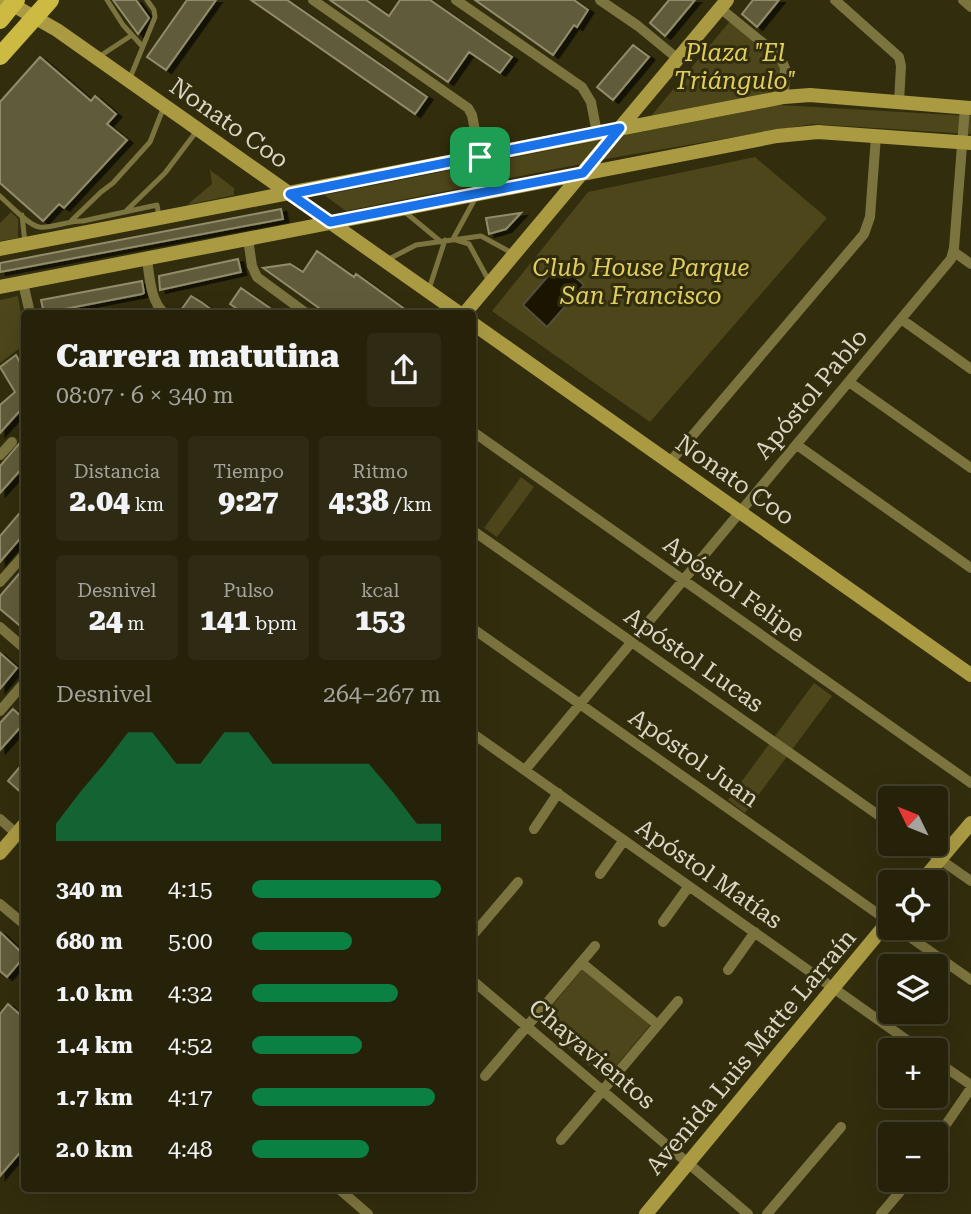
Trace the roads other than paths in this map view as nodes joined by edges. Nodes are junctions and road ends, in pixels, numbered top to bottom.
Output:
1 (50, 0) edge
2 (107, 0) edge
3 (147, 0) edge
4 (313, 0) edge
5 (456, 0) edge
6 (600, 0) edge
7 (835, 0) edge
8 (962, 0) edge
9 (11, 1) edge
10 (724, 4) edge
11 (971, 7) edge
12 (36, 16) junction
13 (0, 20) edge
14 (132, 35) junction
15 (142, 46) junction
16 (0, 56) edge
17 (97, 58) junction
18 (678, 59) junction
19 (129, 81) junction
20 (784, 97) junction
21 (899, 102) junction
22 (164, 106) junction
23 (968, 107) edge
24 (620, 128) junction
25 (198, 130) junction
26 (597, 133) junction
27 (876, 136) junction
28 (967, 143) edge
29 (480, 157) junction
30 (583, 173) junction
31 (478, 193) junction
32 (290, 194) junction
33 (0, 197) edge
34 (401, 208) junction
35 (127, 210) junction
36 (158, 212) junction
37 (22, 215) junction
38 (72, 220) junction
39 (330, 222) junction
40 (39, 227) junction
41 (24, 228) junction
42 (248, 239) junction
43 (453, 239) junction
44 (442, 241) junction
45 (25, 245) junction
46 (0, 249) edge
47 (954, 253) junction
48 (514, 255) junction
49 (147, 260) junction
50 (385, 261) junction
51 (971, 264) edge
52 (23, 283) junction
53 (490, 284) junction
54 (0, 287) edge
55 (429, 292) junction
56 (29, 310) edge
57 (162, 310) edge
58 (302, 310) edge
59 (455, 310) edge
60 (468, 310) edge
61 (901, 319) junction
62 (476, 326) edge
63 (971, 369) edge
64 (849, 382) junction
65 (476, 434) edge
66 (12, 442) dead end
67 (797, 445) junction
68 (0, 456) edge
69 (670, 462) junction
70 (971, 468) edge
71 (741, 512) junction
72 (476, 533) edge
73 (21, 558) edge
74 (971, 568) edge
75 (684, 580) junction
76 (0, 582) edge
77 (0, 627) edge
78 (476, 631) edge
79 (632, 642) junction
80 (21, 645) edge
81 (971, 675) edge
82 (21, 686) edge
83 (580, 704) junction
84 (0, 711) edge
85 (476, 736) edge
86 (525, 770) junction
87 (971, 783) edge
88 (558, 793) junction
89 (878, 815) edge
90 (0, 819) edge
91 (971, 823) edge
92 (534, 828) dead end
93 (21, 829) edge
94 (624, 840) junction
95 (0, 853) edge
96 (936, 856) edge
97 (940, 859) junction
98 (931, 870) edge
99 (600, 874) dead end
100 (971, 881) edge
101 (517, 882) dead end
102 (689, 886) junction
103 (0, 904) edge
104 (878, 912) edge
105 (21, 922) edge
106 (663, 922) dead end
107 (476, 931) edge
108 (755, 932) junction
109 (878, 937) edge
110 (917, 940) edge
111 (595, 946) dead end
112 (582, 962) junction
113 (728, 970) dead end
114 (971, 980) edge
115 (476, 983) edge
116 (832, 987) junction
117 (678, 1001) dead end
118 (658, 1025) junction
119 (527, 1027) junction
120 (904, 1038) edge
121 (948, 1069) edge
122 (485, 1076) dead end
123 (971, 1087) edge
124 (603, 1090) junction
125 (948, 1122) edge
126 (841, 1127) dead end
127 (561, 1140) dead end
128 (688, 1164) junction
129 (343, 1192) edge
130 (900, 1192) edge
131 (368, 1214) edge
132 (646, 1214) edge
133 (748, 1214) edge
134 (767, 1214) edge
135 (881, 1214) edge

1 - 12 main road
2 - 14 lane
3 - 15 lane
4 - 29 street
5 - 26 street
6 - 18 street
7 - 21 street
8 - 11 street
9 - 12 street, Nonato Coo
9 - 13 main road
10 - 18 street
10 - 20 street
12 - 16 main road
12 - 17 street, Nonato Coo
14 - 15 lane
14 - 17 lane
15 - 19 lane
17 - 19 street, Nonato Coo
18 - 24 street
19 - 22 street, Nonato Coo
20 - 21 street
20 - 24 street
21 - 23 street
22 - 25 street, Nonato Coo
22 - 38 lane
23 - 28 street
24 - 26 street
24 - 30 street
25 - 32 street, Nonato Coo
25 - 35 lane
26 - 29 street
27 - 28 street
27 - 30 street
27 - 69 street
28 - 47 street
29 - 32 street
30 - 31 street
30 - 48 street
31 - 34 street
31 - 43 lane
32 - 36 street
32 - 39 street, Nonato Coo
33 - 37 lane
34 - 39 street
34 - 44 lane
35 - 36 lane
35 - 38 lane
36 - 45 street
37 - 40 lane
37 - 41 lane
38 - 40 lane
39 - 42 street
39 - 50 street, Nonato Coo
40 - 41 lane
41 - 45 lane
42 - 49 street
42 - 58 street
43 - 44 lane
43 - 48 lane
43 - 53 lane
44 - 50 lane
44 - 55 lane
45 - 46 street
47 - 51 street
47 - 61 street, Apóstol Pablo
48 - 53 street
49 - 52 street
49 - 57 street
50 - 55 street, Nonato Coo
52 - 54 street
52 - 56 street
53 - 60 street
55 - 59 street, Nonato Coo
61 - 63 street
61 - 64 street, Apóstol Pablo
62 - 69 street, Nonato Coo
64 - 67 street, Apóstol Pablo
64 - 70 street
65 - 75 street, Apóstol Felipe
66 - 68 street
67 - 71 street, Apóstol Pablo
67 - 74 street
69 - 71 street, Nonato Coo
71 - 75 street, Apóstol Pablo
71 - 81 street, Nonato Coo
72 - 79 street, Apóstol Lucas
73 - 76 street
75 - 79 street, Apóstol Pablo
75 - 87 street, Apóstol Felipe
77 - 80 street
78 - 83 street, Apóstol Juan
79 - 83 street, Apóstol Pablo
79 - 89 street, Apóstol Lucas
82 - 84 street
83 - 86 street, Apóstol Pablo
83 - 104 street, Apóstol Juan
85 - 86 street, Apóstol Matías
86 - 88 street, Apóstol Matías
88 - 92 street
88 - 94 street, Apóstol Matías
90 - 93 street
91 - 97 street
93 - 95 street
94 - 99 street
94 - 102 street, Apóstol Matías
96 - 97 street
97 - 98 street
97 - 100 street
101 - 107 street
102 - 106 street
102 - 108 street, Apóstol Matías
103 - 105 street
108 - 113 street
108 - 116 street, Apóstol Matías
109 - 116 street, Avenida Luis Matte Larraín
110 - 114 street, Apóstol Juan
111 - 112 street
112 - 118 street
112 - 119 street
115 - 119 street, Chayavientos
116 - 120 street, Apóstol Matías
116 - 128 street, Avenida Luis Matte Larraín
117 - 118 street
118 - 124 street
119 - 122 street
119 - 124 street, Chayavientos
121 - 123 street
123 - 125 street
124 - 127 street
124 - 128 street, Chayavientos
126 - 134 street
128 - 132 street, Avenida Luis Matte Larraín
128 - 133 street, Chayavientos
129 - 131 street
130 - 135 street

